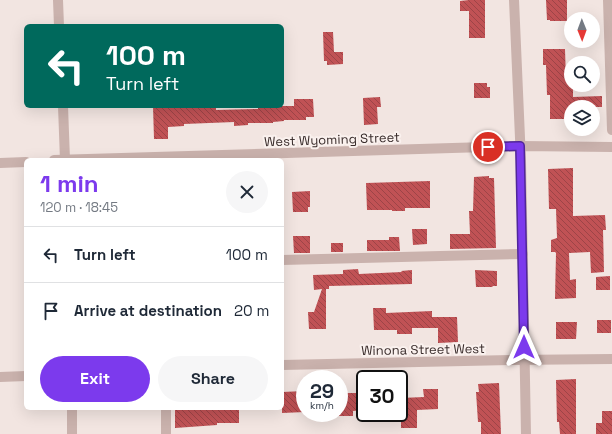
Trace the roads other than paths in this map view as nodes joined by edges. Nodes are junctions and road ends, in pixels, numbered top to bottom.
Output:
1 (58, 0) edge
2 (514, 0) edge
3 (608, 0) edge
4 (60, 24) edge
5 (63, 108) edge
6 (612, 130) edge
7 (520, 146) junction
8 (612, 147) edge
9 (65, 158) edge
10 (162, 158) edge
11 (24, 162) edge
12 (0, 163) edge
13 (523, 254) junction
14 (284, 260) edge
15 (612, 359) edge
16 (524, 360) junction
17 (284, 365) edge
18 (24, 376) edge
19 (0, 377) edge
20 (72, 410) edge
21 (166, 410) edge
22 (72, 434) edge
23 (166, 434) edge
24 (526, 434) edge

1 - 4 street
2 - 7 street
3 - 6 street
5 - 9 street
7 - 8 street, West Wyoming Street
7 - 10 street, West Wyoming Street
7 - 13 street
11 - 12 street
13 - 14 street
13 - 16 street
15 - 16 street, Winona Street West
16 - 17 street, Winona Street West
16 - 24 street
18 - 19 street
20 - 22 street
21 - 23 street

